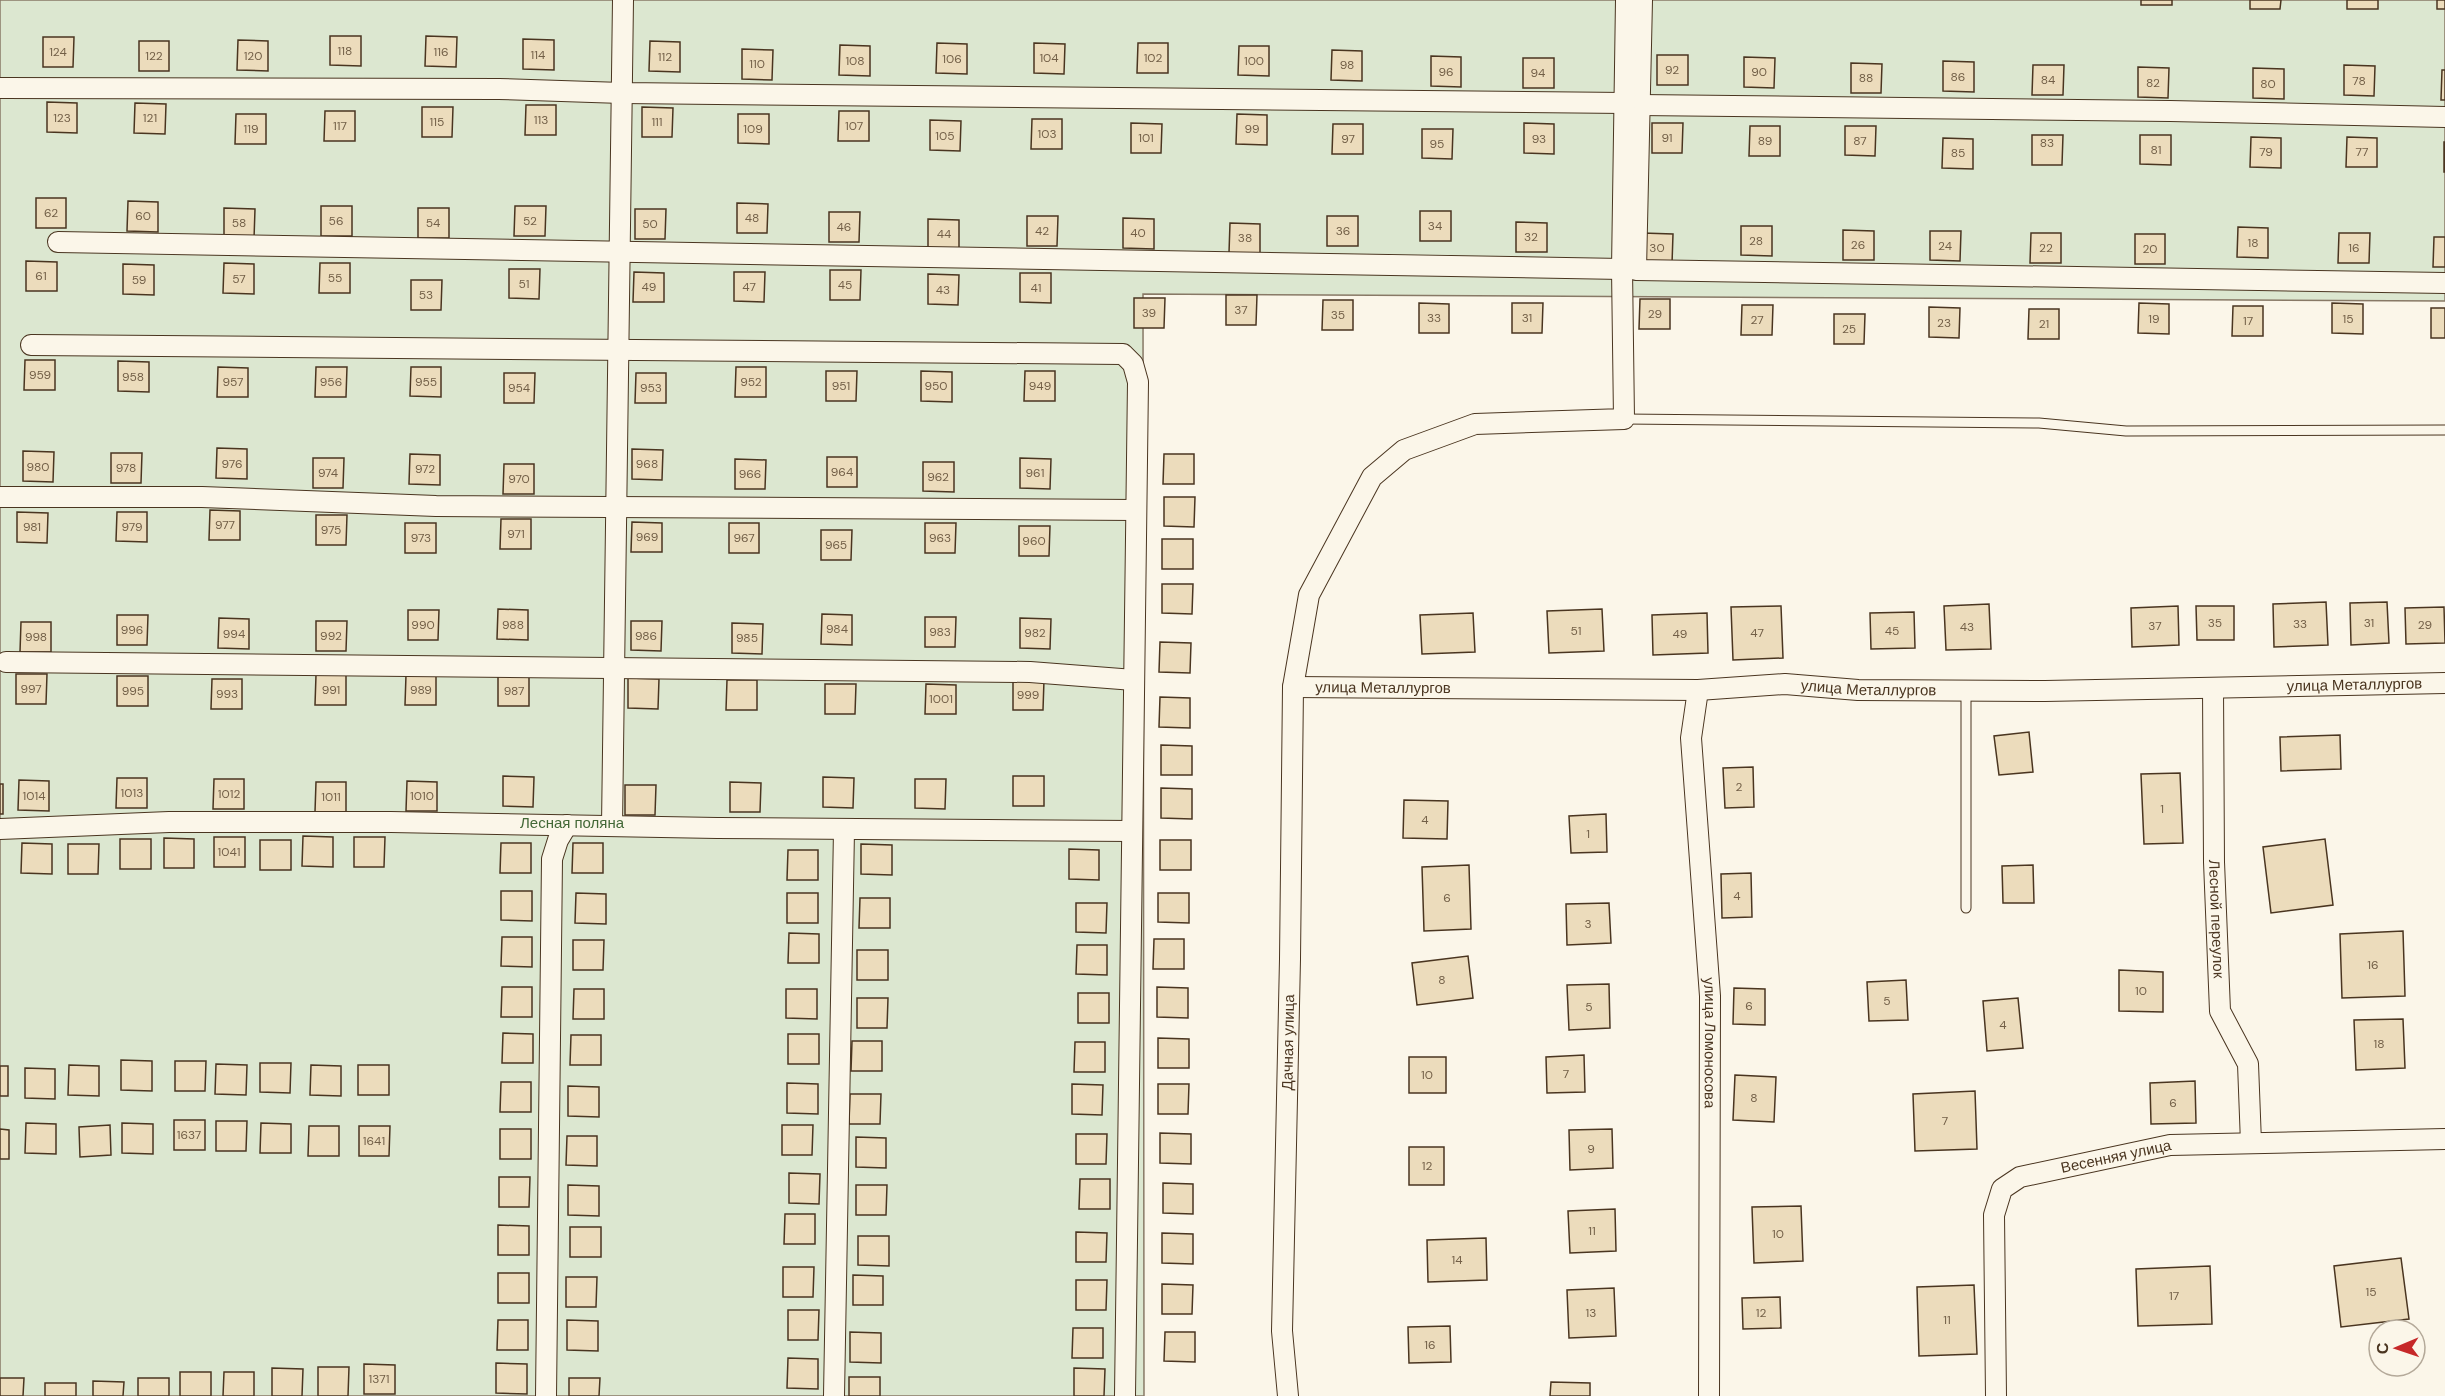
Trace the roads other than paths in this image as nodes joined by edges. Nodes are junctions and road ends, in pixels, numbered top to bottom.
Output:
1 (623, 0) edge
2 (1626, 0) edge
3 (1642, 0) edge
4 (0, 87) edge
5 (622, 93) junction
6 (1632, 104) junction
7 (2445, 117) edge
8 (58, 242) dead end
9 (620, 252) junction
10 (1622, 269) junction
11 (2445, 283) edge
12 (31, 345) dead end
13 (618, 350) junction
14 (1624, 419) junction
15 (2445, 430) edge
16 (0, 497) edge
17 (616, 507) junction
18 (1136, 510) junction
19 (6, 662) dead end
20 (614, 667) junction
21 (1134, 681) junction
22 (2445, 683) edge
23 (1293, 687) junction
24 (2213, 688) junction
25 (1698, 690) junction
26 (1966, 691) junction
27 (567, 825) junction
28 (612, 826) junction
29 (0, 830) edge
30 (844, 830) junction
31 (1132, 831) junction
32 (1966, 908) dead end
33 (2445, 1138) edge
34 (2251, 1143) junction
35 (546, 1396) edge
36 (834, 1396) edge
37 (1125, 1396) edge
38 (1288, 1396) edge
39 (1709, 1396) edge
40 (1996, 1396) edge

1 - 5 street
2 - 6 street
3 - 6 street
4 - 5 street
5 - 6 street
5 - 9 street
6 - 7 street
6 - 10 street
6 - 11 street
8 - 9 street
9 - 10 street
9 - 13 street
10 - 14 street
12 - 13 street
13 - 17 street
13 - 18 street
14 - 15 lane
14 - 23 street, Дачная улица
16 - 17 street
17 - 18 street
17 - 20 street
18 - 21 street
19 - 20 street
20 - 21 street
20 - 28 street
21 - 31 street
22 - 24 street, улица Металлургов
23 - 25 street, улица Металлургов
23 - 38 street, Дачная улица
24 - 26 street, улица Металлургов
24 - 34 street, Лесной переулок
25 - 26 street, улица Металлургов
25 - 39 street, улица Ломоносова
26 - 32 lane
27 - 28 street
27 - 29 street
27 - 35 street
28 - 30 street
30 - 31 street
30 - 36 street
31 - 37 street
33 - 34 street, Весенняя улица
34 - 40 street, Весенняя улица

